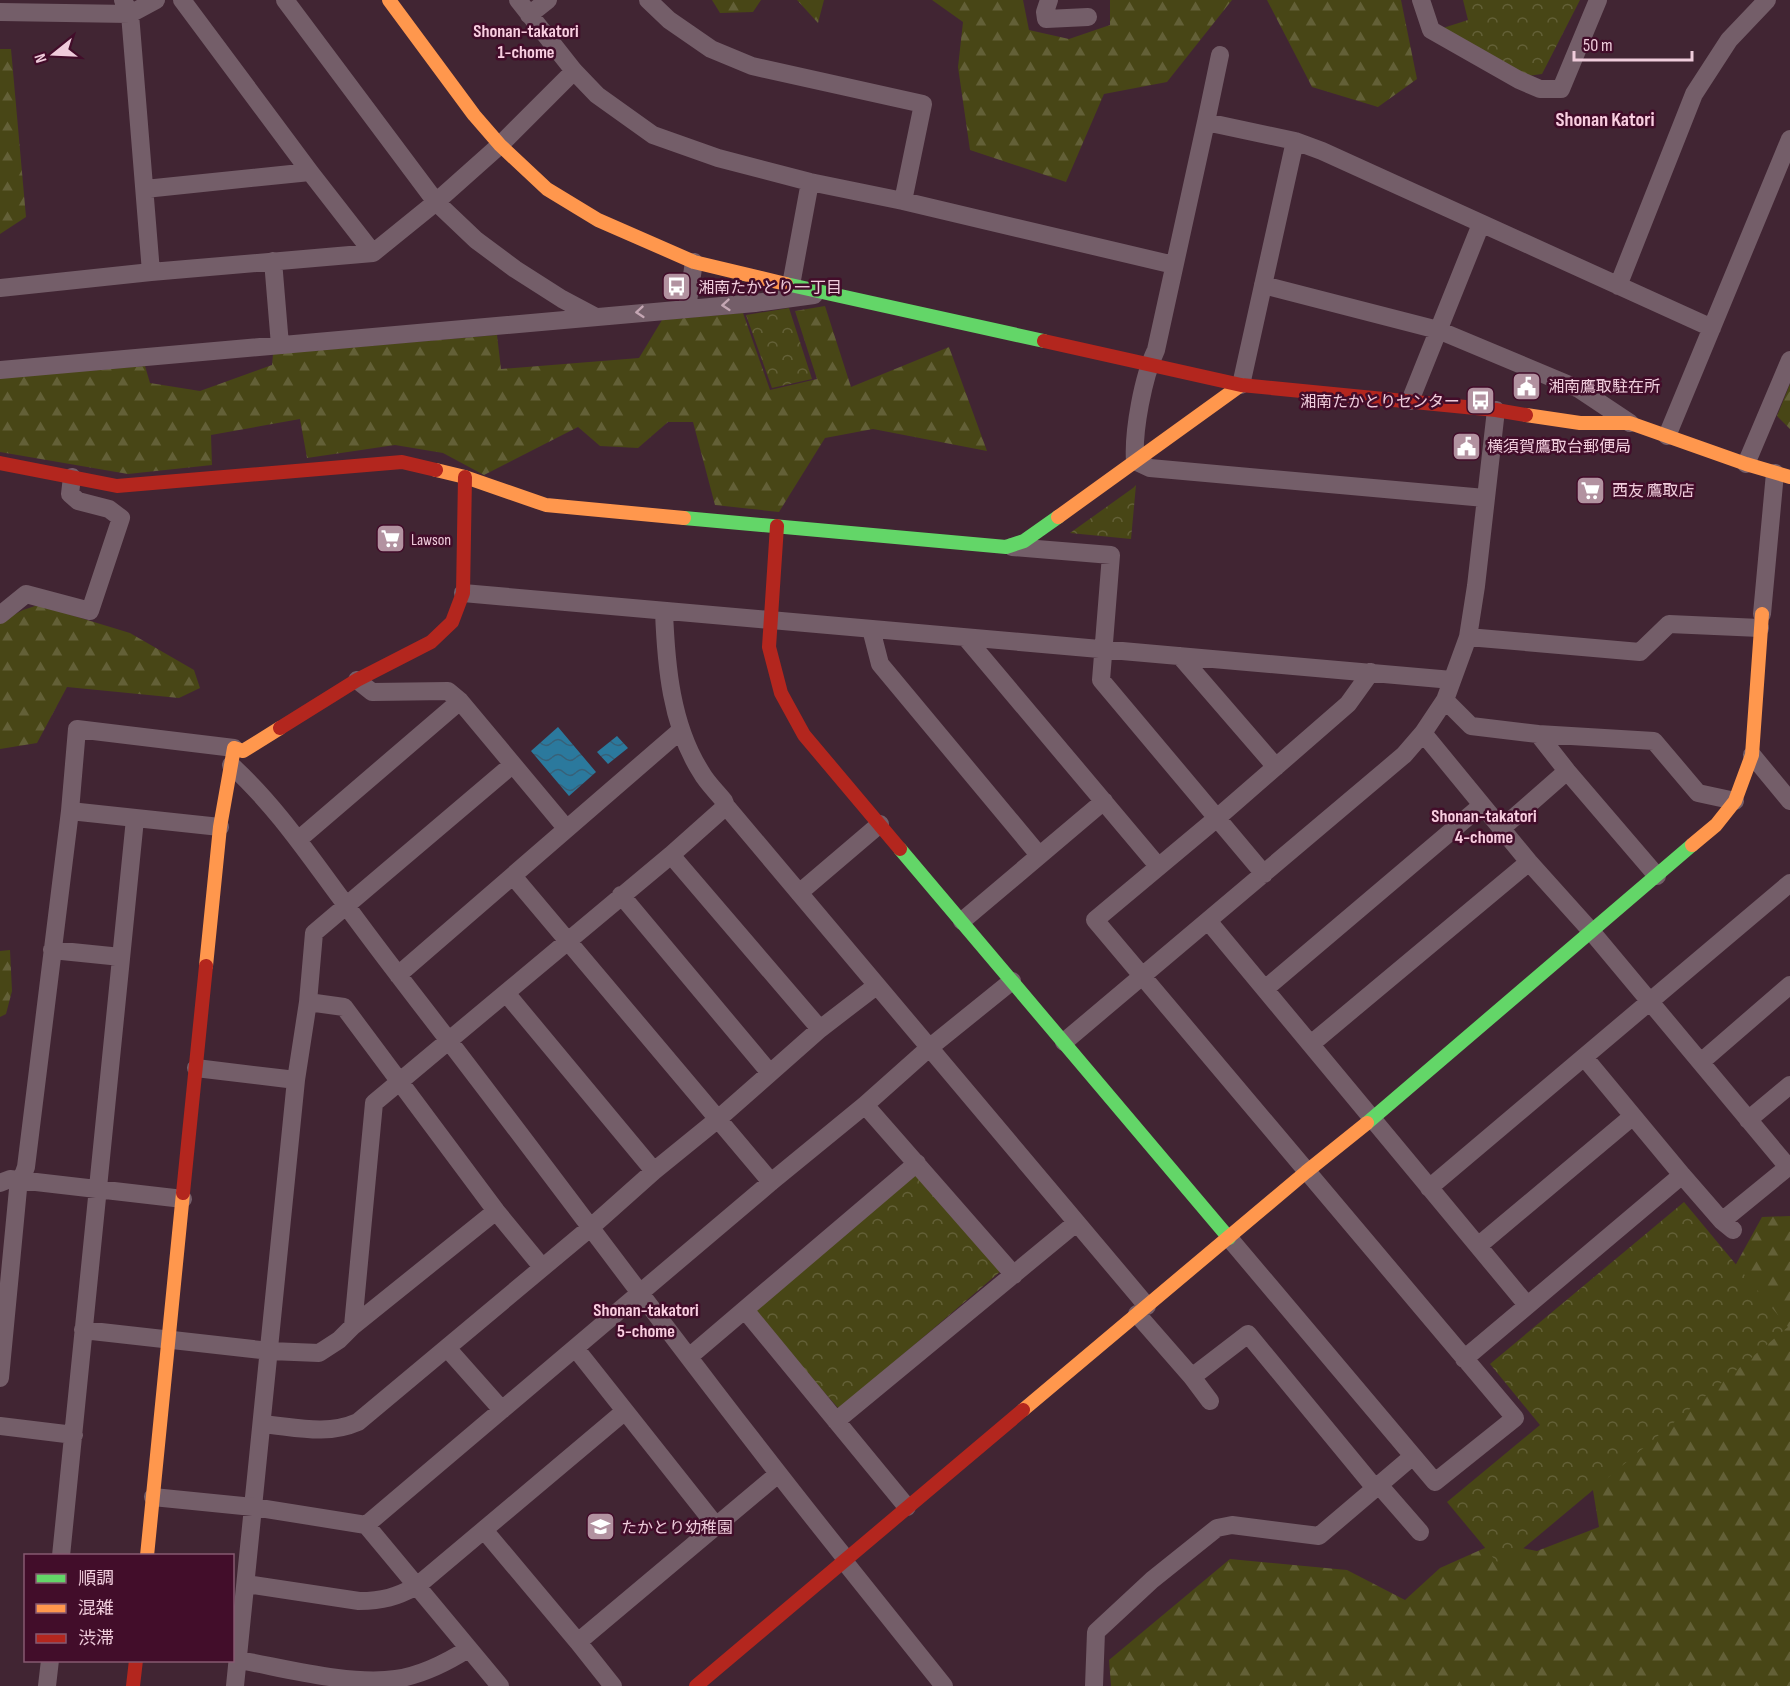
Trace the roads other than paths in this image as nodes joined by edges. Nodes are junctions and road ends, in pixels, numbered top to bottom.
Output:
1 (156, 0) edge
2 (182, 0) edge
3 (285, 0) edge
4 (389, 0) edge
5 (518, 0) edge
6 (548, 0) edge
7 (648, 0) edge
8 (1049, 0) edge
9 (1421, 0) edge
10 (1598, 0) edge
11 (1767, 0) edge
12 (126, 7) edge
13 (0, 12) edge
14 (529, 15) junction
15 (1088, 17) dead end
16 (1220, 55) dead end
17 (573, 71) junction
18 (1206, 122) junction
19 (1790, 139) edge
20 (1295, 141) junction
21 (500, 145) junction
22 (310, 172) junction
23 (810, 182) junction
24 (145, 189) junction
25 (903, 201) junction
26 (436, 202) junction
27 (1481, 224) junction
28 (373, 253) junction
29 (273, 261) junction
30 (694, 262) junction
31 (1174, 265) junction
32 (151, 272) junction
33 (791, 285) junction
34 (1263, 285) junction
35 (1618, 286) junction
36 (0, 288) edge
37 (825, 293) junction
38 (687, 308) junction
39 (594, 316) junction
40 (1712, 328) junction
41 (1438, 330) junction
42 (280, 345) junction
43 (1790, 360) edge
44 (1149, 364) junction
45 (0, 370) edge
46 (1241, 385) junction
47 (1410, 401) junction
48 (1496, 410) junction
49 (1629, 423) junction
50 (1667, 436) junction
51 (1135, 461) junction
52 (0, 463) edge
53 (1746, 464) junction
54 (1782, 475) edge
55 (72, 477) junction
56 (465, 477) junction
57 (1485, 498) junction
58 (777, 526) junction
59 (1006, 547) junction
60 (463, 592) junction
61 (664, 610) junction
62 (0, 615) edge
63 (770, 619) junction
64 (1761, 621) junction
65 (871, 629) junction
66 (1468, 637) junction
67 (966, 638) junction
68 (1104, 650) junction
69 (1180, 656) junction
70 (1371, 672) junction
71 (357, 680) junction
72 (1452, 680) junction
73 (1445, 700) junction
74 (460, 701) junction
75 (681, 730) junction
76 (1423, 733) junction
77 (1538, 734) junction
78 (1752, 755) junction
79 (233, 756) junction
80 (512, 765) junction
81 (1276, 768) junction
82 (1567, 771) junction
83 (1104, 801) junction
84 (1735, 801) junction
85 (1790, 801) edge
86 (1482, 805) junction
87 (726, 806) junction
88 (70, 811) junction
89 (1217, 818) junction
90 (135, 819) junction
91 (880, 824) junction
92 (220, 827) junction
93 (567, 828) junction
94 (1502, 828) junction
95 (298, 840) junction
96 (671, 855) junction
97 (1039, 855) junction
98 (1529, 862) junction
99 (1158, 866) junction
100 (1264, 874) junction
101 (513, 876) junction
102 (1657, 876) junction
103 (1790, 883) edge
104 (799, 892) junction
105 (621, 895) junction
106 (347, 907) junction
107 (962, 921) junction
108 (1209, 922) junction
109 (1591, 931) junction
110 (567, 940) junction
111 (52, 950) junction
112 (121, 957) junction
113 (398, 975) junction
114 (1142, 977) junction
115 (1012, 981) junction
116 (1790, 985) edge
117 (876, 986) junction
118 (1265, 989) junction
119 (506, 993) junction
120 (1650, 1001) junction
121 (308, 1002) junction
122 (820, 1029) junction
123 (449, 1041) junction
124 (1064, 1042) junction
125 (1311, 1044) junction
126 (929, 1048) junction
127 (1584, 1057) junction
128 (1701, 1062) junction
129 (196, 1068) junction
130 (770, 1073) junction
131 (296, 1080) junction
132 (400, 1082) junction
133 (1790, 1085) edge
134 (866, 1105) junction
135 (1633, 1116) junction
136 (718, 1119) junction
137 (1372, 1119) junction
138 (1748, 1120) junction
139 (917, 1163) junction
140 (654, 1171) junction
141 (1306, 1172) junction
142 (1682, 1175) junction
143 (22, 1180) junction
144 (771, 1182) junction
145 (0, 1183) edge
146 (97, 1188) junction
147 (1429, 1188) junction
148 (183, 1199) junction
149 (496, 1210) junction
150 (1076, 1223) junction
151 (590, 1228) junction
152 (1229, 1238) junction
153 (1478, 1246) junction
154 (542, 1267) junction
155 (1014, 1275) junction
156 (641, 1293) junction
157 (1527, 1305) junction
158 (745, 1310) junction
159 (1142, 1310) junction
160 (353, 1326) junction
161 (83, 1330) junction
162 (170, 1339) junction
163 (447, 1347) junction
164 (576, 1349) junction
165 (270, 1351) junction
166 (689, 1357) junction
167 (1464, 1359) junction
168 (1192, 1377) junction
169 (0, 1378) edge
170 (1210, 1401) dead end
171 (502, 1410) junction
172 (625, 1411) junction
173 (836, 1421) junction
174 (262, 1424) junction
175 (0, 1426) edge
176 (74, 1435) junction
177 (1413, 1456) junction
178 (778, 1474) junction
179 (1377, 1486) junction
180 (153, 1497) junction
181 (253, 1507) junction
182 (907, 1508) junction
183 (366, 1526) junction
184 (717, 1527) junction
185 (484, 1530) junction
186 (1420, 1532) dead end
187 (61, 1554) edge
188 (147, 1554) edge
189 (845, 1560) junction
190 (246, 1584) junction
191 (417, 1586) junction
192 (578, 1642) junction
193 (468, 1649) junction
194 (239, 1660) junction
195 (50, 1662) edge
196 (136, 1662) edge
197 (47, 1686) edge
198 (133, 1686) edge
199 (235, 1686) edge
200 (500, 1686) edge
201 (613, 1686) edge
202 (696, 1686) edge
203 (944, 1686) edge
204 (1094, 1686) edge

1 - 12 street
2 - 22 street
3 - 26 street
4 - 21 street
5 - 14 street
6 - 14 street
7 - 25 street
8 - 15 street
9 - 10 street
11 - 35 street
12 - 13 street
12 - 24 street
14 - 17 street
16 - 18 street
17 - 21 street
17 - 23 street
18 - 20 street
18 - 31 street
19 - 40 street
20 - 27 street
20 - 34 street
21 - 26 street
21 - 30 street
22 - 24 street
22 - 28 street
23 - 25 street
23 - 33 street
24 - 32 street
25 - 31 street
26 - 28 street
26 - 39 street
27 - 35 street
27 - 41 street
28 - 29 street
29 - 32 street
29 - 42 street
30 - 33 street
30 - 38 street
31 - 44 street
32 - 36 street
33 - 37 street
34 - 41 street
34 - 46 street
35 - 40 street
37 -> 38 street
37 - 44 street
38 -> 39 street
39 - 42 street
40 - 50 street
41 - 47 street
41 - 49 street
42 - 45 street
43 - 53 street
44 - 46 street
44 - 51 street
46 - 47 street
46 - 51 street
47 - 48 street
48 - 49 street
48 - 57 street
49 - 50 street
50 - 53 street
51 - 57 street
51 - 59 street
52 - 55 street
53 - 54 street
54 - 64 street
55 - 56 street
55 - 62 street
56 - 58 street
56 - 60 street
57 - 66 street
58 - 59 street
58 - 63 street
59 - 68 street
60 - 61 street
60 - 71 street
61 - 63 street
61 - 75 street
63 - 65 street
63 - 91 street
64 - 66 street
64 - 78 street
65 - 67 street
65 - 97 street
66 - 72 street
67 - 68 street
67 - 83 street
68 - 69 street
68 - 89 street
69 - 70 street
69 - 81 street
70 - 72 street
70 - 81 street
71 - 74 street
71 - 79 street
72 - 73 street
73 - 76 street
73 - 77 street
74 - 80 street
74 - 95 street
75 - 87 street
75 - 93 street
76 - 86 street
76 - 100 street
77 - 82 street
77 - 84 street
78 - 84 street
78 - 85 street
79 - 88 street
79 - 92 street
79 - 95 street
80 - 93 street
80 - 106 street
81 - 89 street
82 - 94 street
82 - 102 street
83 - 97 street
83 - 99 street
84 - 102 street
86 - 94 street
86 - 118 street
87 - 96 street
87 - 104 street
88 - 90 street
88 - 111 street
89 - 99 street
89 - 100 street
90 - 92 street
90 - 112 street
91 - 104 street
91 - 107 street
92 - 129 street
93 - 101 street
94 - 98 street
95 - 106 street
96 - 105 street
96 - 122 street
97 - 107 street
98 - 109 street
98 - 125 street
99 - 114 street
100 - 108 street
101 - 110 street
101 - 113 street
102 - 109 street
103 - 120 street
104 - 117 street
105 - 110 street
105 - 130 street
106 - 113 street
106 - 121 street
107 - 115 street
108 - 114 street
108 - 118 street
109 - 120 street
109 - 137 street
110 - 119 street
110 - 136 street
111 - 112 street
111 - 143 street
112 - 146 street
113 - 123 street
114 - 124 street
114 - 141 street
115 - 124 street
115 - 126 street
116 - 128 street
117 - 122 street
117 - 126 street
118 - 125 street
119 - 123 street
119 - 140 street
120 - 127 street
120 - 128 street
121 - 131 street
121 - 132 street
122 - 130 street
123 - 132 street
123 - 151 street
124 - 152 street
125 - 137 street
126 - 134 street
126 - 150 street
127 - 135 street
127 - 147 street
128 - 138 street
129 - 131 street
129 - 148 street
130 - 136 street
131 - 165 street
132 - 149 street
132 - 160 street
133 - 138 street
134 - 139 street
134 - 144 street
135 - 142 street
135 - 153 street
136 - 140 street
136 - 144 street
137 - 141 street
137 - 147 street
138 - 142 street
139 - 155 street
139 - 158 street
140 - 151 street
141 - 152 street
141 - 167 street
142 - 157 street
143 - 145 street
143 - 146 street
143 - 169 street
144 - 156 street
146 - 148 street
146 - 161 street
147 - 153 street
148 - 162 street
149 - 154 street
149 - 160 street
150 - 155 street
150 - 159 street
151 - 154 street
151 - 156 street
152 - 159 street
152 - 177 street
153 - 157 street
154 - 163 street
155 - 173 street
156 - 164 street
156 - 166 street
157 - 167 street
158 - 166 street
158 - 173 street
159 - 168 street
159 - 182 street
160 - 165 street
161 - 162 street
161 - 176 street
162 - 165 street
162 - 180 street
163 - 171 street
163 - 174 street
164 - 171 street
164 - 172 street
165 - 174 street
166 - 178 street
167 - 177 street
168 - 170 street
168 - 179 street
171 - 183 street
172 - 184 street
172 - 185 street
173 - 182 street
174 - 181 street
175 - 176 street
176 - 187 street
177 - 179 street
178 - 184 street
178 - 189 street
179 - 186 street
179 - 204 street
180 - 181 street
180 - 188 street
181 - 183 street
181 - 190 street
182 - 189 street
183 - 191 street
184 - 192 street
185 - 191 street
185 - 192 street
189 - 202 street
189 - 203 street
190 - 191 street
190 - 194 street
191 - 193 street
192 - 201 street
193 - 194 street
193 - 200 street
194 - 199 street
195 - 197 street
196 - 198 street

